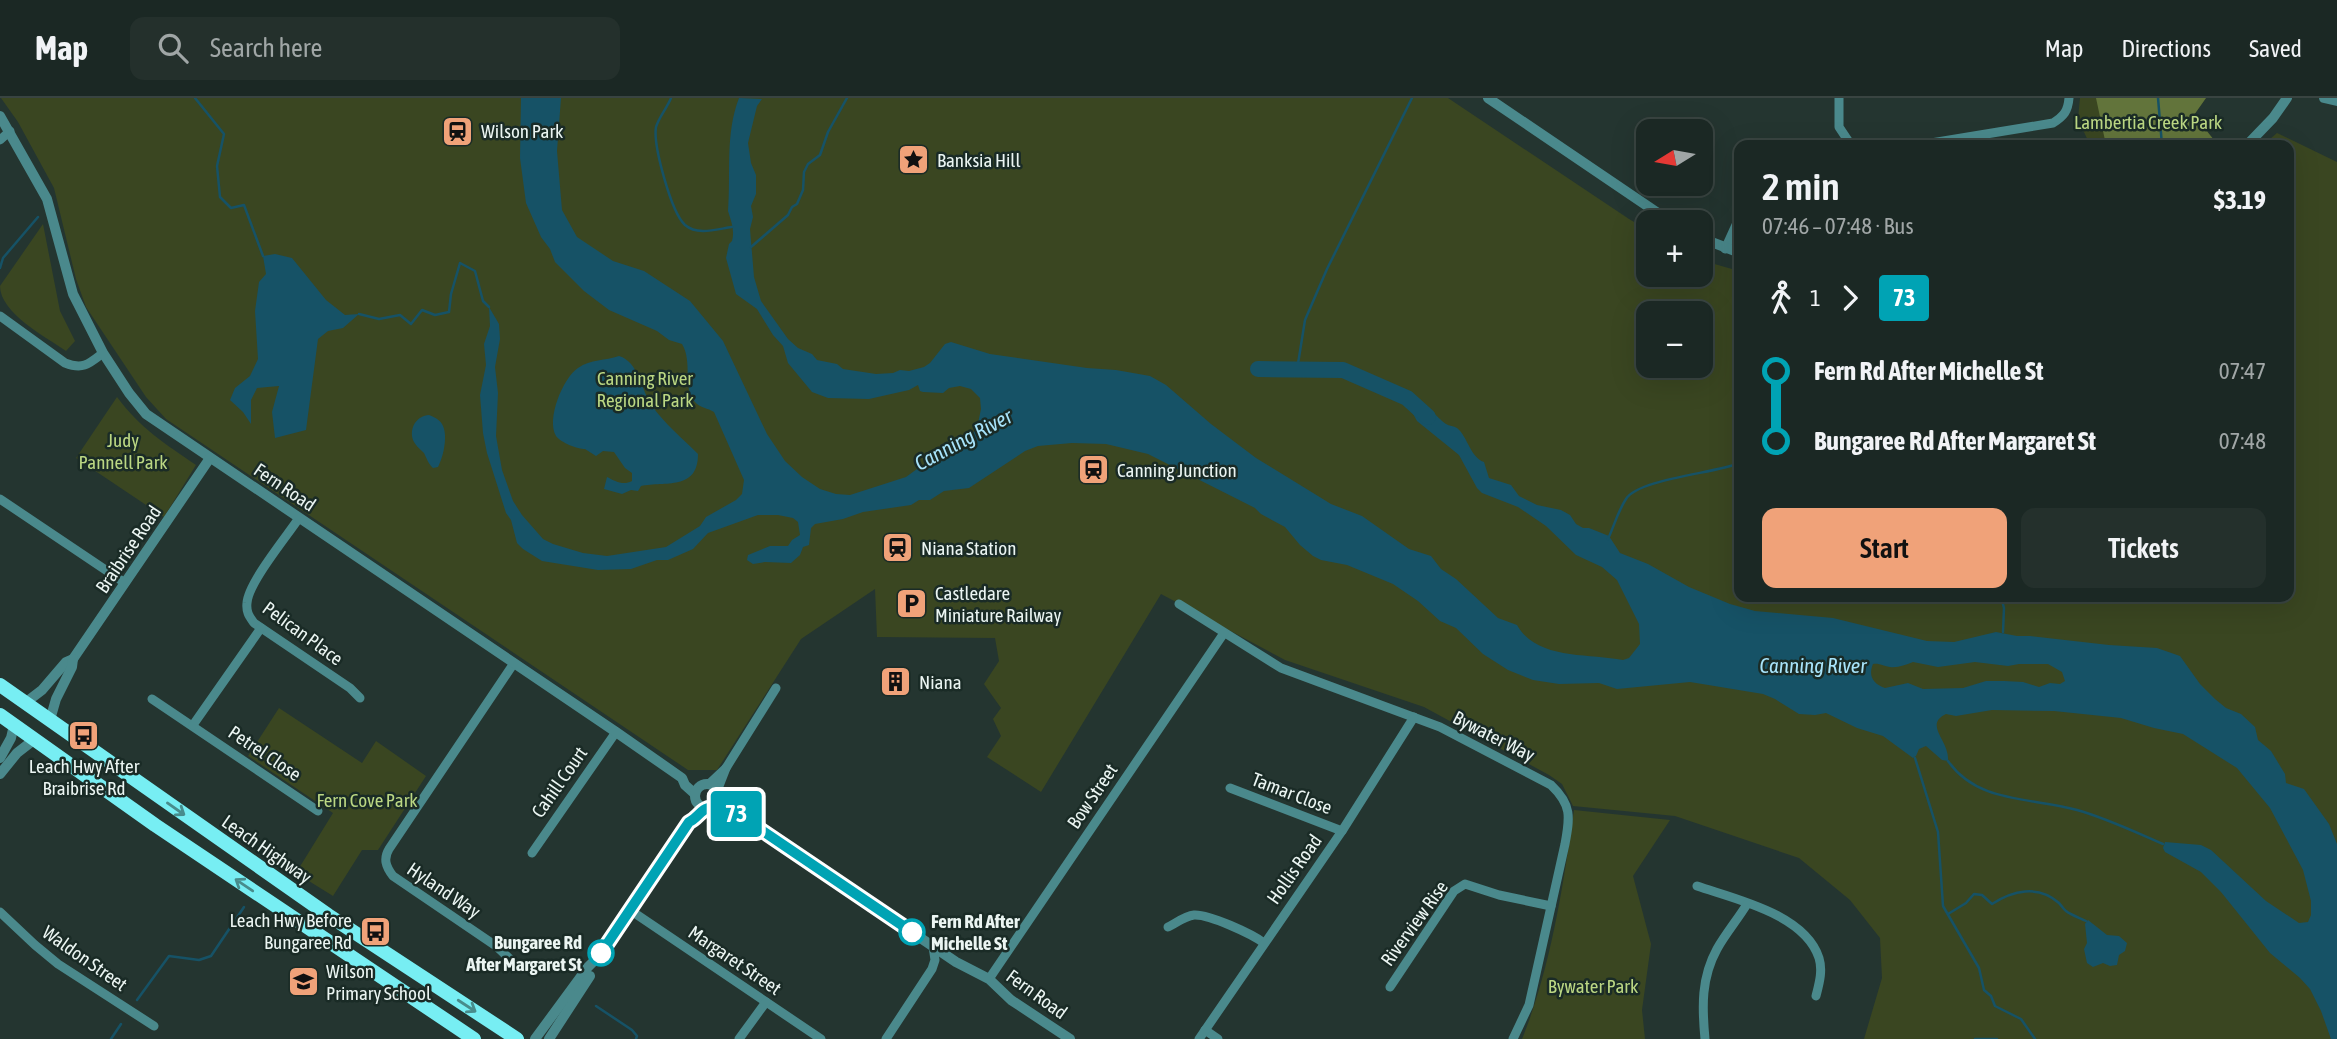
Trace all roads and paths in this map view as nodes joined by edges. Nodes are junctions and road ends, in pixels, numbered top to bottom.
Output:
1 (1488, 98) edge
2 (1839, 98) edge
3 (2069, 98) edge
4 (2287, 98) edge
5 (0, 116) edge
6 (10, 131) junction
7 (0, 140) edge
8 (1848, 140) edge
9 (1982, 140) edge
10 (2252, 140) edge
11 (1653, 210) edge
12 (1734, 229) edge
13 (1713, 243) edge
14 (1725, 248) junction
15 (1734, 251) edge
16 (0, 316) edge
17 (103, 353) junction
18 (211, 458) junction
19 (0, 499) edge
20 (299, 518) junction
21 (125, 583) junction
22 (1179, 604) dead end
23 (261, 628) junction
24 (1224, 633) junction
25 (73, 659) junction
26 (514, 663) junction
27 (0, 685) edge
28 (776, 688) dead end
29 (360, 698) dead end
30 (152, 699) dead end
31 (25, 703) junction
32 (0, 715) edge
33 (1414, 717) junction
34 (50, 720) junction
35 (14, 724) junction
36 (193, 725) junction
37 (616, 732) junction
38 (35, 739) junction
39 (0, 758) edge
40 (0, 774) edge
41 (682, 778) junction
42 (1230, 788) dead end
43 (711, 795) junction
44 (695, 797) junction
45 (318, 811) dead end
46 (689, 822) junction
47 (1342, 831) junction
48 (531, 853) dead end
49 (1697, 886) dead end
50 (1747, 904) junction
51 (1550, 906) junction
52 (630, 910) junction
53 (0, 912) edge
54 (1168, 928) dead end
55 (1264, 943) junction
56 (933, 946) junction
57 (598, 957) junction
58 (511, 960) dead end
59 (989, 979) junction
60 (1390, 987) dead end
61 (1816, 996) dead end
62 (766, 1002) junction
63 (155, 1026) dead end
64 (1205, 1030) junction
65 (474, 1039) edge
66 (517, 1039) edge
67 (534, 1039) edge
68 (549, 1039) edge
69 (739, 1039) edge
70 (821, 1039) edge
71 (886, 1039) edge
72 (1070, 1039) edge
73 (1199, 1039) edge
74 (1217, 1039) edge
75 (1513, 1039) edge
76 (1705, 1039) edge

1 - 11 street
2 - 8 street
3 - 9 street
4 - 10 street
5 - 6 street, Fern Road
6 - 7 street
6 - 17 street, Fern Road
12 - 14 street
13 - 14 street
14 - 15 street
16 - 17 street
17 - 18 street, Fern Road
18 - 20 street, Fern Road
18 - 21 street, Braibrise Road
19 - 21 street
20 - 23 street, Pelican Place
20 - 26 street, Fern Road
21 - 25 street, Braibrise Road
22 - 24 street, Bywater Way
23 - 29 street, Pelican Place
23 - 36 street
24 - 33 street, Bywater Way
24 - 59 street, Bow Street
25 - 31 street, Braibrise Road
25 - 34 street, Braibrise Road
26 - 37 street, Fern Road
26 - 58 street, Hyland Way
27 - 31 highway, Leach Highway
28 - 43 street
30 - 36 street, Petrel Close
31 - 34 highway, Leach Highway
32 - 35 highway
33 - 47 street, Hollis Road
33 - 51 street, Bywater Way
34 -> 66 highway, Leach Highway
35 - 38 highway
35 - 39 street
36 - 45 street, Petrel Close
37 - 41 street, Fern Road
37 - 48 street, Cahill Court
38 - 40 street
65 -> 38 highway
41 - 43 street, Fern Road
41 - 44 street, Fern Road
42 - 47 street, Tamar Close
43 - 44 street
43 - 44 street, Fern Road
43 - 46 street
43 - 56 street, Fern Road
44 - 46 street
46 - 52 street
47 - 55 street, Hollis Road
49 - 50 street
50 - 61 street
50 - 76 street
51 - 60 street, Riverview Rise
51 - 75 street, Bywater Way
52 - 57 street
52 - 62 street, Margaret Street
53 - 63 street, Waldon Street
54 - 55 street
55 - 64 street, Hollis Road
56 - 59 street, Fern Road
56 - 71 street
57 - 67 street
57 - 68 street
59 - 72 street, Fern Road
62 - 69 street
62 - 70 street, Margaret Street
64 - 73 street, Hollis Road
64 - 74 street

